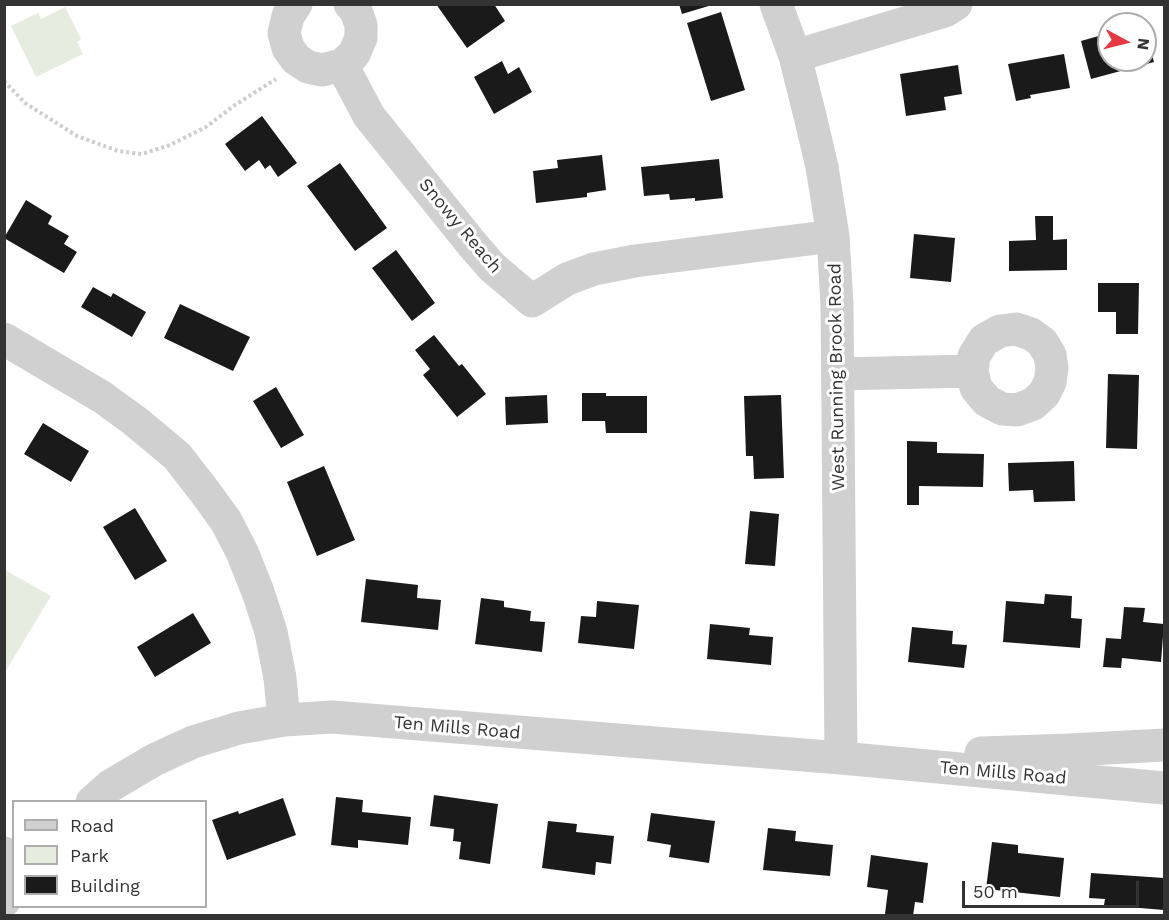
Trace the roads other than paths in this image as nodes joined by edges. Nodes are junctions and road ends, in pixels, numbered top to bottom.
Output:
1 (296, 4) edge
2 (350, 4) edge
3 (776, 4) edge
4 (956, 4) edge
5 (795, 56) junction
6 (342, 65) junction
7 (833, 236) junction
8 (4, 339) edge
9 (972, 371) dead end
10 (838, 374) junction
11 (284, 720) junction
12 (1164, 745) edge
13 (841, 758) junction
14 (1164, 788) edge
15 (93, 800) edge
16 (12, 888) edge
17 (4, 901) edge

1 - 6 street
2 - 6 street
3 - 5 street, West Running Brook Road
4 - 5 street
5 - 7 street, West Running Brook Road
6 - 7 street, Snowy Reach
7 - 10 street, West Running Brook Road
8 - 11 street
9 - 10 street
10 - 13 street, West Running Brook Road
11 - 13 street, Ten Mills Road
11 - 15 street, Ten Mills Road
12 - 13 street, Ten Mills Road
13 - 14 street, Ten Mills Road
16 - 17 street

